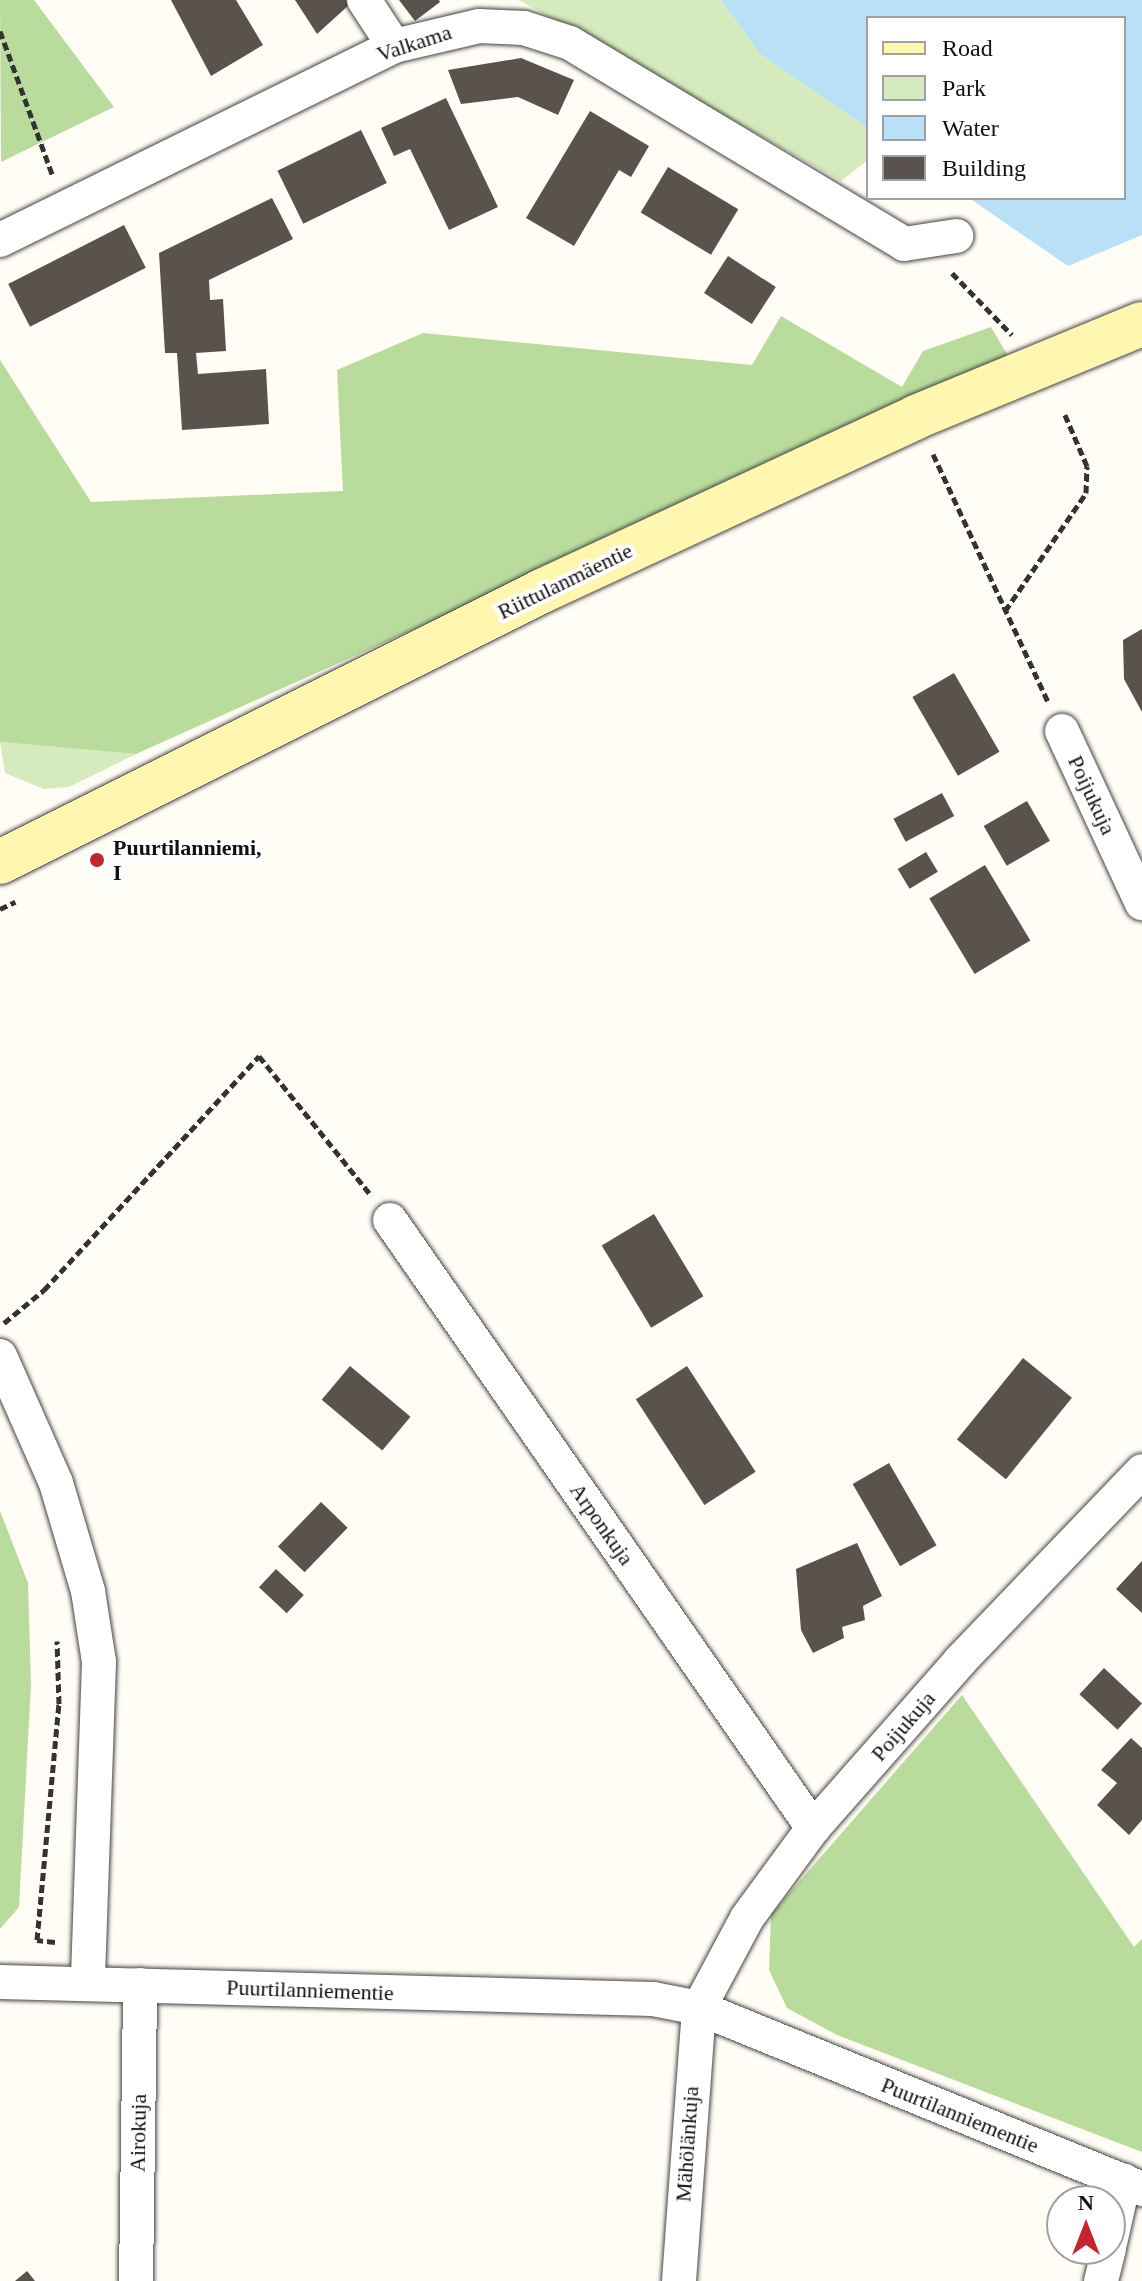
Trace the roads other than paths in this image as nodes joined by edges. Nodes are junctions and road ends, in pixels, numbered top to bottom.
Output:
1 (364, 0) edge
2 (394, 46) junction
3 (956, 236) dead end
4 (0, 240) edge
5 (1142, 324) edge
6 (1062, 731) road end
7 (1, 861) edge
8 (1142, 903) edge
9 (390, 1220) road end
10 (0, 1356) edge
11 (1142, 1471) edge
12 (813, 1828) junction
13 (0, 1982) edge
14 (88, 1984) junction
15 (140, 1985) junction
16 (699, 2008) junction
17 (1133, 2185) edge
18 (136, 2281) edge
19 (679, 2281) edge

1 - 2 street
2 - 3 street, Valkama
2 - 4 street, Valkama
5 - 7 street, Riittulanmäentie
6 - 8 street, Poijukuja
9 - 12 street, Arponkuja
10 - 14 street
11 - 12 street, Poijukuja
12 - 16 street, Poijukuja
13 - 14 street, Puurtilanniementie
14 - 15 street, Puurtilanniementie
15 - 16 street, Puurtilanniementie
15 - 18 street, Airokuja
16 - 17 street, Puurtilanniementie
16 - 19 street, Mähölänkuja

